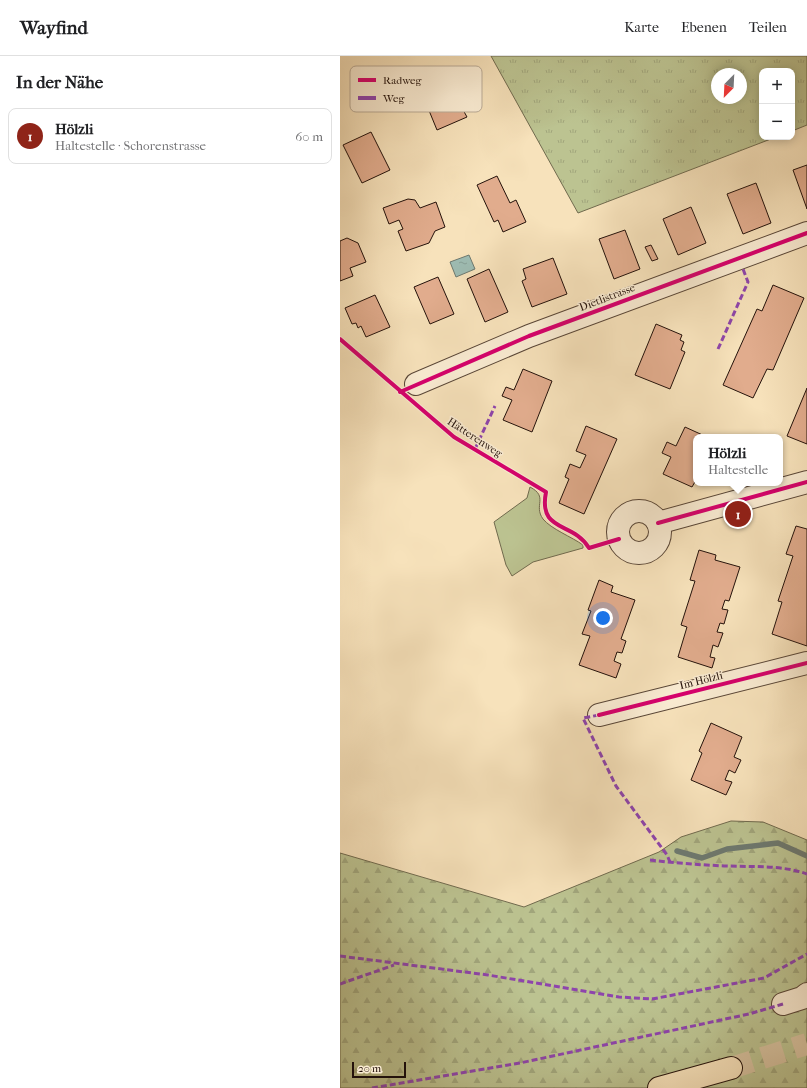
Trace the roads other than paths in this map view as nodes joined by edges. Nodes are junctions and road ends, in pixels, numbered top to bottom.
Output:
1 (807, 233) edge
2 (416, 384) dead end
3 (807, 482) edge
4 (658, 524) dead end
5 (807, 663) edge
6 (599, 715) dead end
7 (807, 994) edge
8 (783, 1004) dead end
9 (731, 1068) tunnel mouth
10 (659, 1088) edge

1 - 2 street, Dietlistrasse
3 - 4 street
5 - 6 street, Im Hölzli
7 - 8 street
9 - 10 highway

